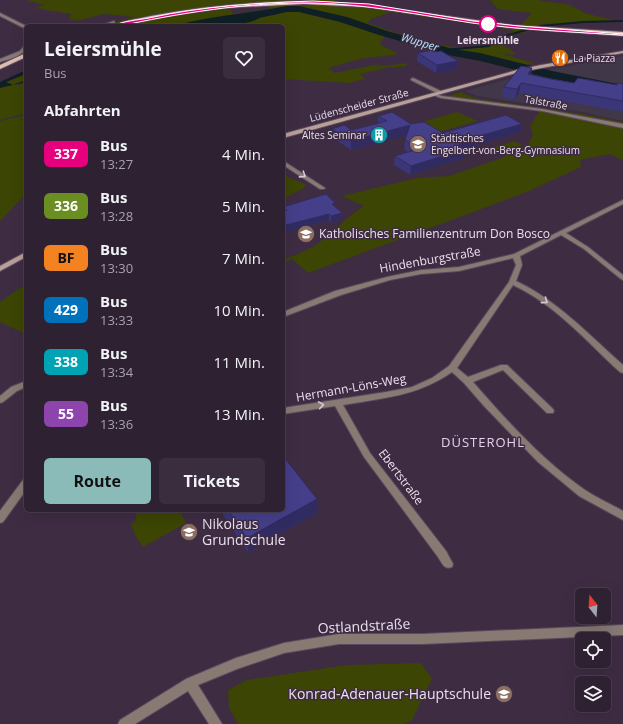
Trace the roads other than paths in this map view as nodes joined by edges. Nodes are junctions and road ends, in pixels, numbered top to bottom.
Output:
1 (0, 14) edge
2 (115, 24) edge
3 (24, 27) edge
4 (623, 34) edge
5 (24, 49) edge
6 (623, 52) edge
7 (24, 57) edge
8 (0, 61) edge
9 (0, 67) edge
10 (413, 79) dead end
11 (441, 93) junction
12 (435, 94) junction
13 (466, 100) junction
14 (523, 113) dead end
15 (623, 126) edge
16 (285, 135) edge
17 (285, 164) edge
18 (322, 188) dead end
19 (623, 202) edge
20 (562, 233) junction
21 (24, 255) edge
22 (516, 255) junction
23 (0, 269) edge
24 (623, 278) edge
25 (512, 282) junction
26 (285, 314) edge
27 (452, 368) junction
28 (623, 370) edge
29 (467, 381) junction
30 (24, 385) edge
31 (0, 400) edge
32 (338, 403) junction
33 (285, 411) edge
34 (550, 411) dead end
35 (24, 487) edge
36 (623, 516) edge
37 (0, 519) edge
38 (448, 564) dead end
39 (623, 630) edge
40 (190, 683) junction
41 (124, 724) edge
42 (216, 724) edge

1 - 3 street
2 - 4 main road
5 - 8 street
6 - 11 main road, Lüdenscheider Straße
7 - 9 main road
10 - 11 street, Lüdenscheider Straße
11 - 12 main road, Lüdenscheider Straße
12 - 13 street, Talstraße
12 - 16 main road, Lüdenscheider Straße
13 - 14 street, Talstraße
13 - 15 street, Talstraße
17 -> 18 street
19 - 20 street, Hindenburgstraße
20 - 22 street, Hindenburgstraße
20 - 24 street
21 - 23 main road
22 - 25 street, Hermann-Löns-Weg
22 - 26 street, Hindenburgstraße
25 - 27 street, Hermann-Löns-Weg
25 -> 28 street
27 - 29 street
27 - 32 street, Hermann-Löns-Weg
29 - 34 street
29 - 36 street
30 - 31 street
33 -> 32 street, Hermann-Löns-Weg
32 - 38 street, Ebertstraße
35 - 37 street
39 - 40 street, Ostlandstraße
40 - 41 street, Ostlandstraße
40 - 42 street

